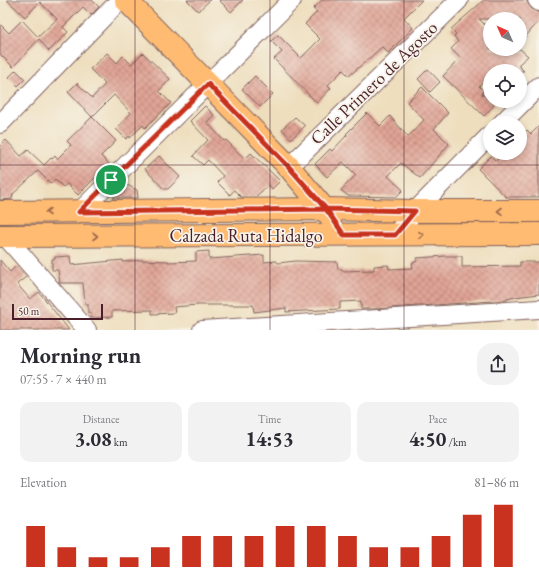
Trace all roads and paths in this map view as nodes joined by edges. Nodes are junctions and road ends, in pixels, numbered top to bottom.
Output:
1 (120, 0) edge
2 (126, 0) edge
3 (292, 0) edge
4 (459, 0) edge
5 (208, 84) junction
6 (539, 86) edge
7 (509, 116) edge
8 (0, 124) edge
9 (483, 142) edge
10 (289, 167) junction
11 (326, 209) junction
12 (360, 210) junction
13 (415, 211) junction
14 (539, 211) edge
15 (0, 212) edge
16 (79, 212) junction
17 (539, 234) edge
18 (349, 235) junction
19 (395, 235) junction
20 (3, 236) edge
21 (539, 309) edge
22 (87, 330) edge
23 (202, 330) edge

1 - 8 street
2 - 5 main road
3 - 5 street
4 - 10 street, Calle Primero de Agosto
5 - 10 main road
5 - 16 street
6 - 7 street
9 - 13 street
10 - 11 main road
11 - 12 main road, Calzada Ruta Hidalgo
11 - 16 main road, Calzada Ruta Hidalgo
11 - 18 main road
12 - 13 main road, Calzada Ruta Hidalgo
12 - 18 main road
14 -> 13 main road, Calzada Ruta Hidalgo
13 - 19 street
16 -> 15 main road, Calzada Ruta Hidalgo
19 -> 17 main road, Calzada Ruta Hidalgo
18 - 19 main road, Calzada Ruta Hidalgo
20 -> 18 main road, Calzada Ruta Hidalgo
20 - 22 street
21 - 23 street

